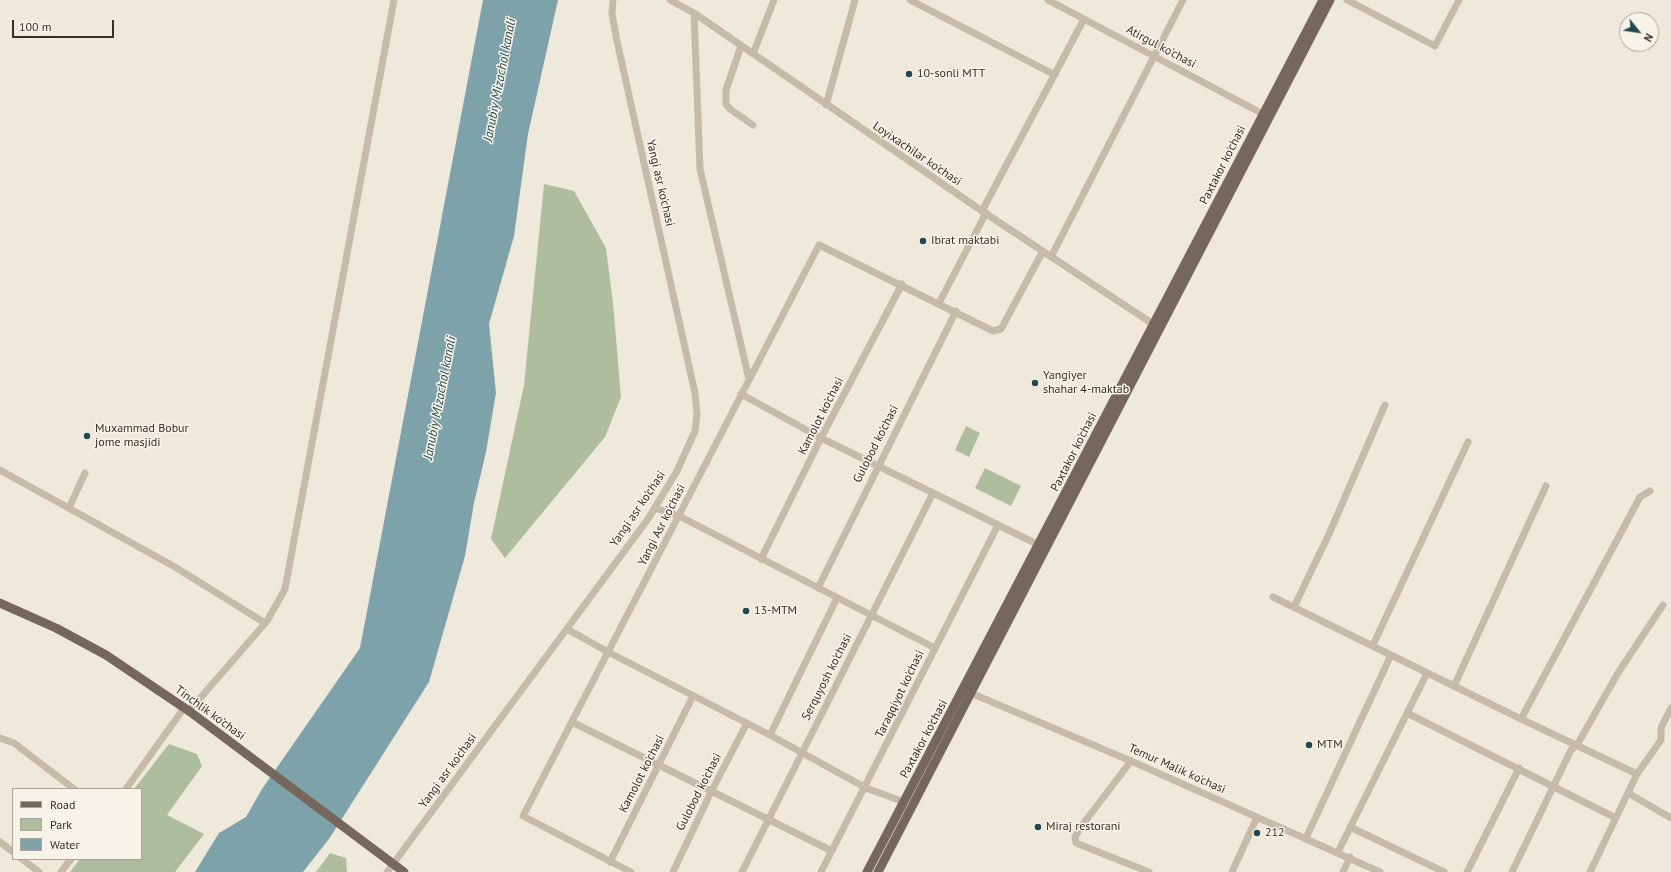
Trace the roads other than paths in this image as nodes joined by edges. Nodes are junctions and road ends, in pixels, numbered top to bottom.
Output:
1 (394, 0) edge
2 (613, 0) edge
3 (670, 0) edge
4 (774, 0) edge
5 (855, 0) edge
6 (910, 0) edge
7 (1048, 0) edge
8 (1183, 0) edge
9 (1323, 0) edge
10 (1330, 0) edge
11 (1347, 0) edge
12 (1460, 0) edge
13 (686, 4) edge
14 (694, 13) junction
15 (1084, 19) junction
16 (741, 46) junction
17 (753, 54) junction
18 (1154, 56) junction
19 (1055, 75) junction
20 (826, 105) junction
21 (1263, 114) junction
22 (753, 125) dead end
23 (984, 212) junction
24 (1043, 251) junction
25 (1052, 257) junction
26 (902, 284) junction
27 (939, 303) junction
28 (956, 311) junction
29 (1153, 324) junction
30 (749, 379) junction
31 (741, 394) junction
32 (1385, 404) dead end
33 (821, 438) junction
34 (1468, 442) dead end
35 (878, 466) junction
36 (0, 470) edge
37 (86, 473) dead end
38 (1546, 486) dead end
39 (1650, 491) dead end
40 (933, 493) junction
41 (69, 508) junction
42 (655, 508) junction
43 (679, 516) junction
44 (998, 525) junction
45 (1039, 545) junction
46 (761, 559) junction
47 (818, 588) junction
48 (1273, 597) dead end
49 (837, 598) junction
50 (0, 603) edge
51 (1664, 605) dead end
52 (1294, 607) junction
53 (871, 615) junction
54 (265, 623) junction
55 (567, 629) junction
56 (1373, 645) junction
57 (935, 648) junction
58 (608, 652) junction
59 (1392, 655) junction
60 (1427, 673) junction
61 (1454, 686) junction
62 (967, 692) junction
63 (693, 696) junction
64 (1671, 708) edge
65 (186, 709) junction
66 (1407, 714) junction
67 (1521, 719) junction
68 (572, 722) junction
69 (747, 723) junction
70 (770, 735) junction
71 (0, 738) edge
72 (1577, 745) junction
73 (802, 752) junction
74 (1131, 761) junction
75 (658, 766) junction
76 (1519, 768) junction
77 (1637, 774) junction
78 (1554, 785) junction
79 (73, 788) edge
80 (127, 788) edge
81 (866, 788) junction
82 (711, 792) junction
83 (1628, 793) junction
84 (904, 802) junction
85 (1257, 816) junction
86 (1616, 818) junction
87 (1671, 818) edge
88 (768, 820) junction
89 (1350, 827) junction
90 (1306, 838) junction
91 (0, 842) edge
92 (12, 851) edge
93 (832, 851) junction
94 (1338, 852) junction
95 (1350, 858) junction
96 (23, 860) edge
97 (70, 860) edge
98 (610, 862) junction
99 (393, 864) junction
100 (39, 872) edge
101 (61, 872) edge
102 (387, 872) edge
103 (404, 872) edge
104 (412, 872) edge
105 (630, 872) edge
106 (673, 872) edge
107 (742, 872) edge
108 (821, 872) edge
109 (867, 872) edge
110 (878, 872) edge
111 (1149, 872) edge
112 (1232, 872) edge
113 (1343, 872) edge
114 (1380, 872) edge
115 (1444, 872) edge
116 (1467, 872) edge
117 (1512, 872) edge
118 (1590, 872) edge

1 - 54 street
2 - 42 street, Yangi asr ko'chasi
3 - 13 street, Loyixachilar ko'chasi
4 - 17 street
5 - 20 street
6 - 19 street
7 - 15 street, Atirgul ko'chasi
8 - 18 street
9 - 21 main road, Paxtakor ko'chasi
10 - 62 main road, Paxtakor ko'chasi
11 - 12 street
13 - 14 street, Loyixachilar ko'chasi
14 - 16 street, Loyixachilar ko'chasi
14 - 30 street
15 - 18 street, Atirgul ko'chasi
15 - 19 street
16 - 17 street, Loyixachilar ko'chasi
16 - 22 street
17 - 20 street, Loyixachilar ko'chasi
18 - 21 street, Atirgul ko'chasi
18 - 25 street
19 - 23 street
20 - 23 street, Loyixachilar ko'chasi
21 - 29 main road, Paxtakor ko'chasi
23 - 24 street, Loyixachilar ko'chasi
23 - 27 street
24 - 25 street, Loyixachilar ko'chasi
24 - 28 street
25 - 29 street, Loyixachilar ko'chasi
26 - 27 street
26 - 30 street, Yangi Asr ko'chasi
26 - 33 street, Kamolot ko'chasi
27 - 28 street
28 - 35 street, Gulobod ko'chasi
29 - 45 main road, Paxtakor ko'chasi
30 - 31 street, Yangi Asr ko'chasi
31 - 33 street
31 - 43 street, Yangi Asr ko'chasi
32 - 52 street
33 - 35 street
33 - 46 street, Kamolot ko'chasi
34 - 56 street
35 - 40 street
35 - 47 street, Gulobod ko'chasi
36 - 41 street
37 - 41 street
38 - 61 street
39 - 67 street
40 - 44 street
40 - 53 street, Serquyosh ko'chasi
41 - 54 street
42 - 43 street
42 - 55 street, Yangi asr ko'chasi
43 - 46 street
43 - 58 street, Yangi Asr ko'chasi
44 - 45 street
44 - 57 street, Taraqqiyot ko'chasi
45 - 62 main road, Paxtakor ko'chasi
46 - 47 street
47 - 49 street
48 - 52 street
49 - 53 street
49 - 70 street
50 - 65 main road, Tinchlik ko'chasi
51 - 72 street
52 - 56 street
53 - 57 street
53 - 73 street, Serquyosh ko'chasi
54 - 65 street
55 - 58 street
55 - 99 street, Yangi asr ko'chasi
56 - 59 street
57 - 81 street, Taraqqiyot ko'chasi
58 - 63 street
58 - 68 street, Yangi Asr ko'chasi
59 - 60 street
59 - 90 street
60 - 61 street
60 - 66 street
61 - 67 street
62 - 74 street, Temur Malik ko'chasi
62 - 84 main road, Paxtakor ko'chasi
62 - 110 main road, Paxtakor ko'chasi
63 - 69 street
63 - 75 street, Kamolot ko'chasi
64 - 77 street
65 - 80 street
65 - 99 main road, Tinchlik ko'chasi
66 - 76 street
66 - 89 street
67 - 72 street
68 - 75 street
68 - 98 street, Yangi Asr ko'chasi
69 - 70 street
69 - 82 street, Gulobod ko'chasi
70 - 73 street
71 - 79 street
72 - 77 street
72 - 78 street
73 - 81 street
73 - 88 street, Serquyosh ko'chasi
74 - 85 street, Temur Malik ko'chasi
74 - 111 street
75 - 82 street
75 - 98 street, Kamolot ko'chasi
76 - 78 street
76 - 116 street
77 - 83 street
78 - 86 street
78 - 117 street
81 - 84 street
81 - 93 street, Taraqqiyot ko'chasi
82 - 88 street
82 - 106 street, Gulobod ko'chasi
83 - 86 street
83 - 87 street
84 - 109 main road, Paxtakor ko'chasi
85 - 90 street, Temur Malik ko'chasi
85 - 112 street
86 - 118 street
88 - 93 street
88 - 107 street, Serquyosh ko'chasi
89 - 94 street
89 - 115 street
90 - 94 street, Temur Malik ko'chasi
91 - 92 street
93 - 108 street, Taraqqiyot ko'chasi
94 - 95 street, Temur Malik ko'chasi
95 - 113 street
95 - 114 street, Temur Malik ko'chasi
96 - 100 street
97 - 101 street
98 - 105 street
99 - 102 street, Yangi asr ko'chasi
99 - 103 main road, Tinchlik ko'chasi
99 - 104 main road, Tinchlik ko'chasi

